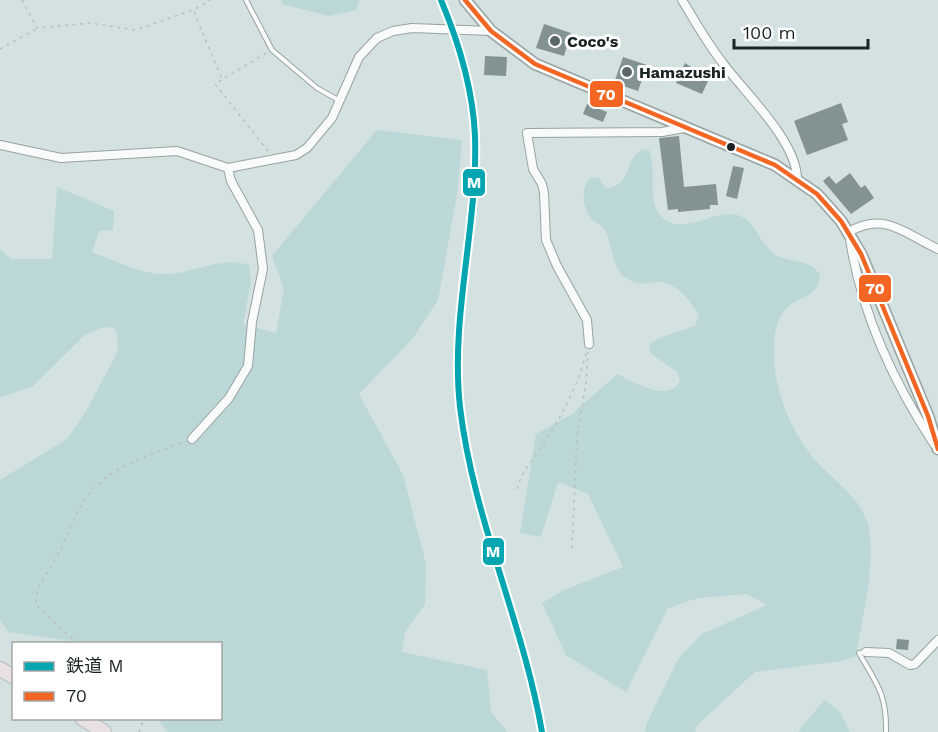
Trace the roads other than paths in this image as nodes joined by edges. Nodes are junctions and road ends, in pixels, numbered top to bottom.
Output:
1 (246, 0) edge
2 (465, 0) edge
3 (682, 0) edge
4 (491, 31) junction
5 (340, 101) junction
6 (685, 127) junction
7 (0, 145) edge
8 (228, 168) junction
9 (796, 178) junction
10 (849, 232) junction
11 (938, 249) edge
12 (589, 344) road end
13 (192, 439) road end
14 (938, 450) edge
15 (938, 640) edge
16 (866, 652) joint
17 (85, 720) edge
18 (104, 732) edge
19 (886, 732) edge

1 - 5 lane
2 - 4 street
3 - 9 street
4 - 5 street
4 - 6 street
5 - 8 street
6 - 9 street
6 - 12 street
7 - 8 street
8 - 13 street
9 - 10 street
10 - 11 street
10 - 14 street
10 - 14 street
15 - 16 street
16 - 19 lane
17 - 18 highway

